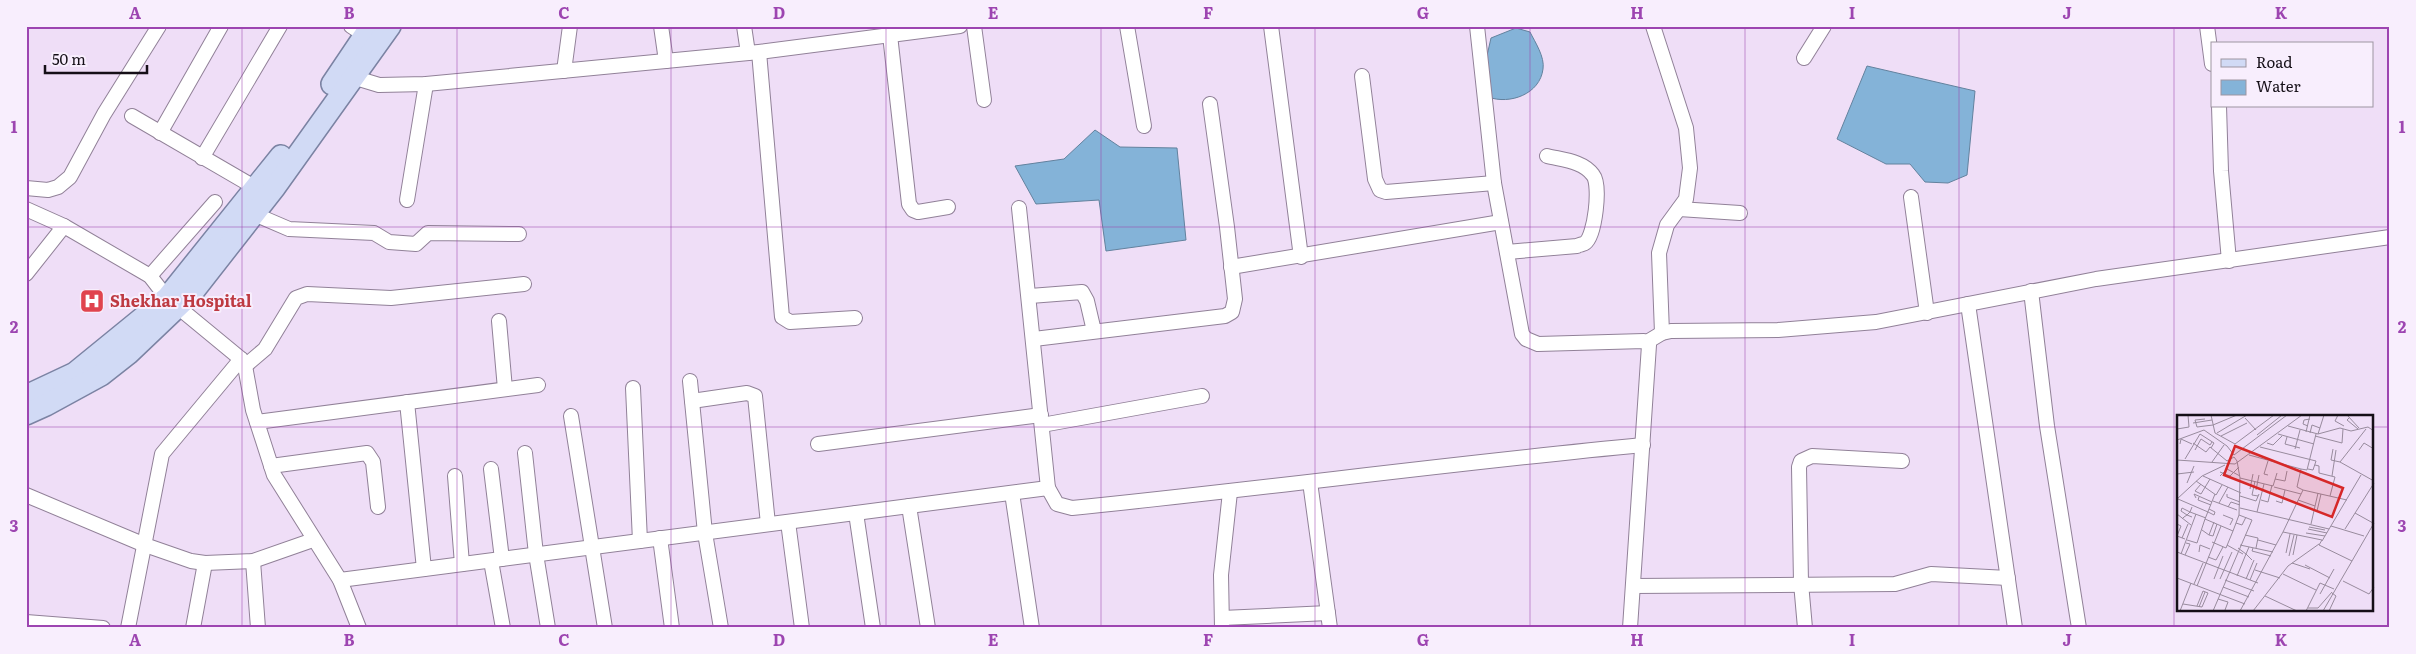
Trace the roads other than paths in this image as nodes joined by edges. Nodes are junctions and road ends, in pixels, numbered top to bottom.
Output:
1 (159, 26) edge
2 (220, 26) edge
3 (280, 26) edge
4 (390, 26) edge
5 (570, 26) edge
6 (661, 26) edge
7 (744, 26) edge
8 (960, 26) edge
9 (974, 26) edge
10 (1127, 26) edge
11 (1271, 26) edge
12 (1477, 26) edge
13 (1654, 26) edge
14 (1824, 26) edge
15 (2207, 26) edge
16 (362, 29) edge
17 (905, 30) edge
18 (890, 35) junction
19 (754, 52) junction
20 (2211, 56) edge
21 (1804, 58) dead end
22 (666, 61) junction
23 (564, 71) junction
24 (347, 75) junction
25 (1362, 76) dead end
26 (426, 84) junction
27 (984, 100) dead end
28 (1210, 104) dead end
29 (2219, 108) edge
30 (132, 116) dead end
31 (1144, 126) dead end
32 (160, 133) junction
33 (1547, 156) dead end
34 (202, 158) junction
35 (1494, 183) junction
36 (26, 188) edge
37 (262, 192) junction
38 (1911, 197) dead end
39 (407, 200) dead end
40 (215, 202) dead end
41 (948, 207) dead end
42 (1019, 208) dead end
43 (26, 209) edge
44 (1679, 209) junction
45 (1740, 213) dead end
46 (254, 214) junction
47 (1501, 222) junction
48 (64, 226) junction
49 (519, 234) dead end
50 (2390, 237) edge
51 (1507, 252) junction
52 (1301, 257) junction
53 (2230, 261) junction
54 (1231, 267) junction
55 (26, 274) edge
56 (150, 276) junction
57 (524, 284) dead end
58 (2031, 291) junction
59 (1030, 296) junction
60 (172, 302) junction
61 (1968, 304) junction
62 (1926, 313) junction
63 (855, 318) dead end
64 (499, 321) dead end
65 (1094, 331) junction
66 (1662, 333) junction
67 (1034, 339) junction
68 (1647, 342) junction
69 (243, 362) junction
70 (690, 381) dead end
71 (538, 385) dead end
72 (633, 388) dead end
73 (30, 389) edge
74 (505, 389) junction
75 (1202, 396) dead end
76 (692, 401) junction
77 (407, 402) junction
78 (26, 414) edge
79 (571, 416) dead end
80 (1041, 420) junction
81 (257, 422) junction
82 (818, 444) dead end
83 (1643, 445) junction
84 (525, 453) dead end
85 (1902, 461) dead end
86 (271, 466) junction
87 (491, 469) dead end
88 (455, 476) dead end
89 (1310, 482) junction
90 (1048, 488) junction
91 (1230, 492) junction
92 (1012, 493) junction
93 (26, 495) edge
94 (909, 506) junction
95 (378, 508) dead end
96 (856, 513) junction
97 (788, 522) junction
98 (768, 524) junction
99 (705, 533) junction
100 (660, 538) junction
101 (313, 540) junction
102 (640, 541) junction
103 (145, 545) junction
104 (591, 547) junction
105 (536, 554) junction
106 (496, 560) junction
107 (253, 561) junction
108 (205, 563) junction
109 (462, 564) junction
110 (424, 569) junction
111 (2008, 578) junction
112 (340, 580) junction
113 (1801, 583) junction
114 (1633, 586) junction
115 (1328, 613) junction
116 (26, 622) edge
117 (1222, 623) edge
118 (103, 628) edge
119 (128, 628) edge
120 (193, 628) edge
121 (258, 628) edge
122 (359, 628) edge
123 (503, 628) edge
124 (548, 628) edge
125 (605, 628) edge
126 (672, 628) edge
127 (721, 628) edge
128 (802, 628) edge
129 (873, 628) edge
130 (928, 628) edge
131 (1032, 628) edge
132 (1330, 628) edge
133 (1630, 628) edge
134 (1805, 628) edge
135 (2015, 628) edge
136 (2078, 628) edge

1 - 36 street
2 - 32 street
3 - 34 street
4 - 24 main road
5 - 23 street
6 - 22 street
7 - 19 street
8 - 17 street
9 - 27 street
10 - 31 street
11 - 52 street
12 - 35 street
13 - 44 street
14 - 21 street
15 - 20 street
16 - 24 main road
17 - 18 street
18 - 19 street
18 - 41 street
19 - 22 street
19 - 63 street
22 - 23 street
23 - 26 street
24 - 26 street
24 - 37 main road
25 - 35 street
26 - 39 street
28 - 54 street
29 - 53 street
30 - 32 street
32 - 34 street
33 - 51 street
34 - 37 street
35 - 47 street
37 - 46 main road
37 - 60 main road
38 - 62 street
40 - 56 street
42 - 59 street
43 - 48 street
44 - 45 street
44 - 66 street
46 - 49 street
46 - 60 main road
47 - 51 street
47 - 52 street
48 - 55 street
48 - 56 street
50 - 53 street
51 - 68 street
52 - 54 street
53 - 58 street
54 - 65 street
56 - 60 street
57 - 69 street
58 - 61 street
58 - 136 street
59 - 65 street
59 - 67 street
60 - 69 street
60 - 73 main road
60 - 78 main road
61 - 62 street
61 - 111 street
62 - 66 street
64 - 74 street
65 - 67 street
66 - 68 street
67 - 80 street
68 - 83 street
69 - 81 street
69 - 103 street
70 - 76 street
71 - 74 street
72 - 102 street
74 - 77 street
75 - 80 street
76 - 98 street
76 - 99 street
77 - 81 street
77 - 110 street
79 - 104 street
80 - 82 street
80 - 90 street
81 - 86 street
83 - 89 street
83 - 114 street
84 - 105 street
85 - 113 street
86 - 95 street
86 - 101 street
87 - 106 street
88 - 109 street
89 - 91 street
89 - 115 street
90 - 91 street
90 - 92 street
91 - 117 street
92 - 94 street
92 - 131 street
93 - 103 street
94 - 96 street
94 - 130 street
96 - 97 street
96 - 129 street
97 - 98 street
97 - 128 street
98 - 99 street
99 - 100 street
99 - 127 street
100 - 102 street
100 - 126 street
101 - 107 street
101 - 112 street
102 - 104 street
103 - 108 street
103 - 119 street
104 - 105 street
104 - 125 street
105 - 106 street
105 - 124 street
106 - 109 street
106 - 123 street
107 - 108 street
107 - 121 street
108 - 120 street
109 - 110 street
110 - 112 street
111 - 113 street
111 - 135 street
112 - 122 street
113 - 114 street
113 - 134 street
114 - 133 street
115 - 117 street
115 - 132 street
116 - 118 street

